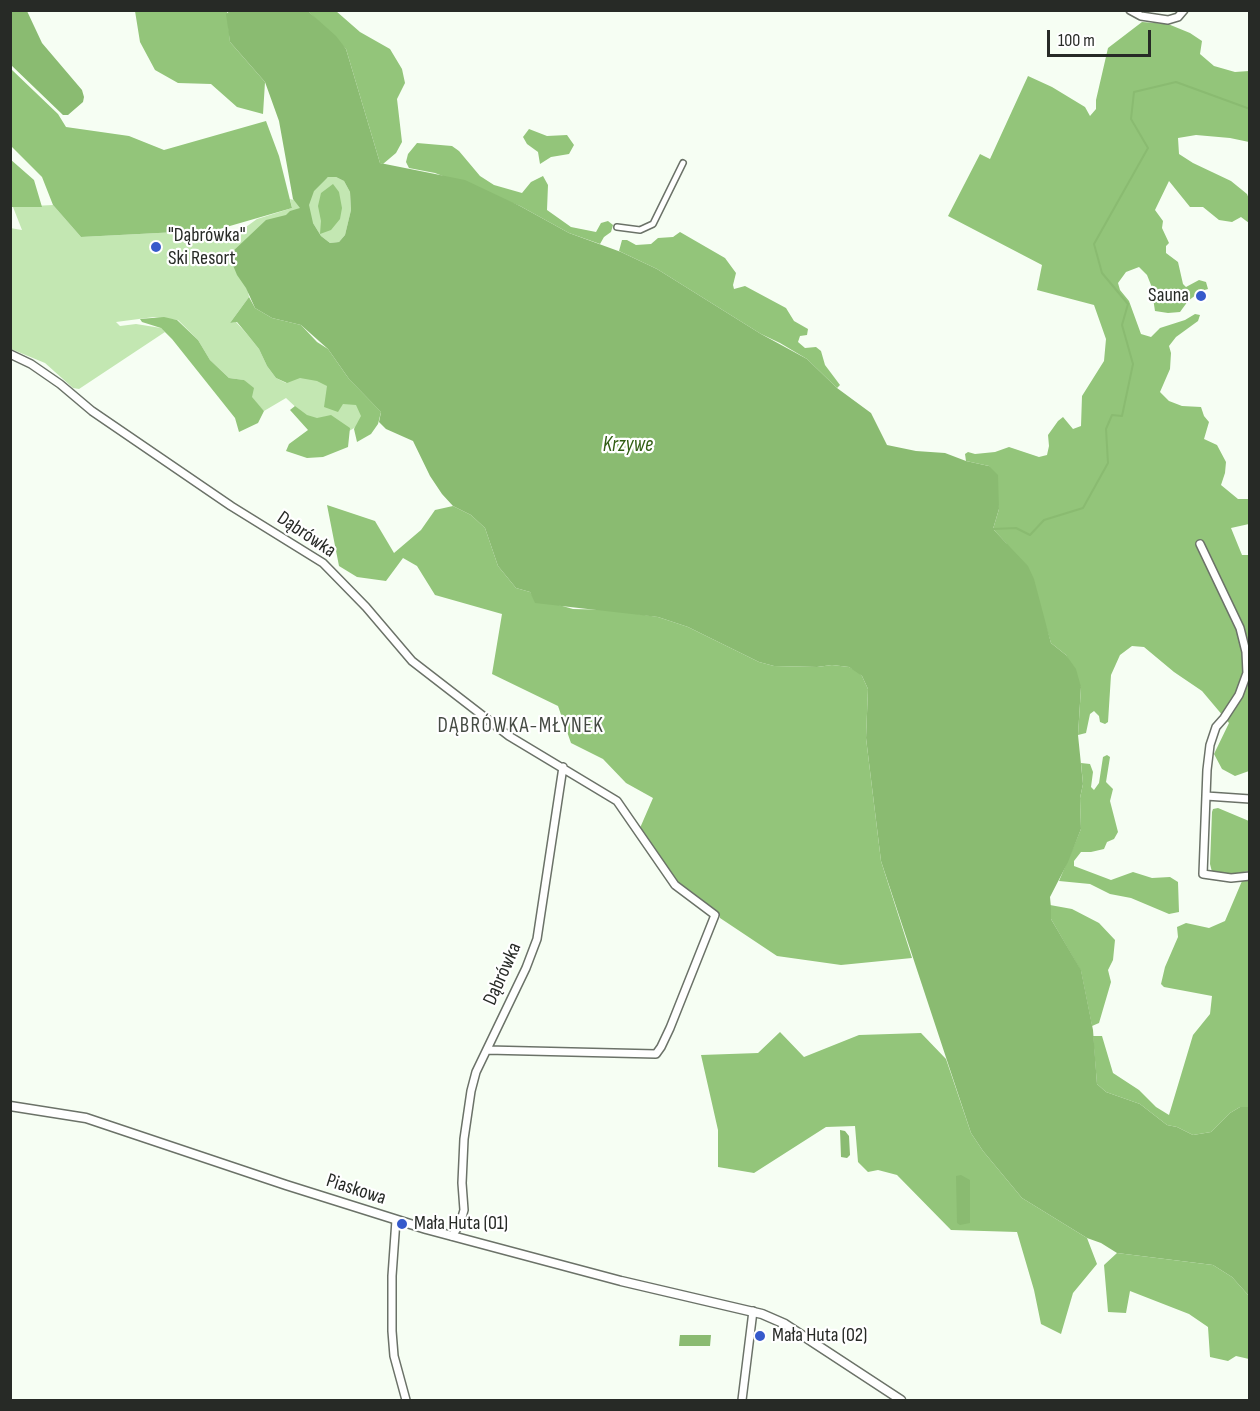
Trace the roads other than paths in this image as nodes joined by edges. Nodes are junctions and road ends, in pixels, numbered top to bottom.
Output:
1 (1130, 10) edge
2 (1184, 10) edge
3 (683, 163) dead end
4 (617, 227) dead end
5 (10, 354) edge
6 (1200, 544) dead end
7 (563, 767) junction
8 (1206, 796) junction
9 (1250, 799) edge
10 (1250, 876) edge
11 (487, 1050) junction
12 (10, 1106) edge
13 (396, 1220) junction
14 (452, 1236) junction
15 (753, 1311) junction
16 (406, 1401) edge
17 (742, 1401) edge
18 (901, 1401) edge

1 - 2 street
3 - 4 street
5 - 7 street, Dąbrówka
6 - 8 street
7 - 11 street, Dąbrówka
7 - 11 street, Dąbrówka
8 - 9 street
8 - 10 street
11 - 14 street, Dąbrówka
12 - 13 street, Piaskowa
13 - 14 street, Piaskowa
13 - 16 street
14 - 15 street, Piaskowa
15 - 17 street
15 - 18 street, Piaskowa

